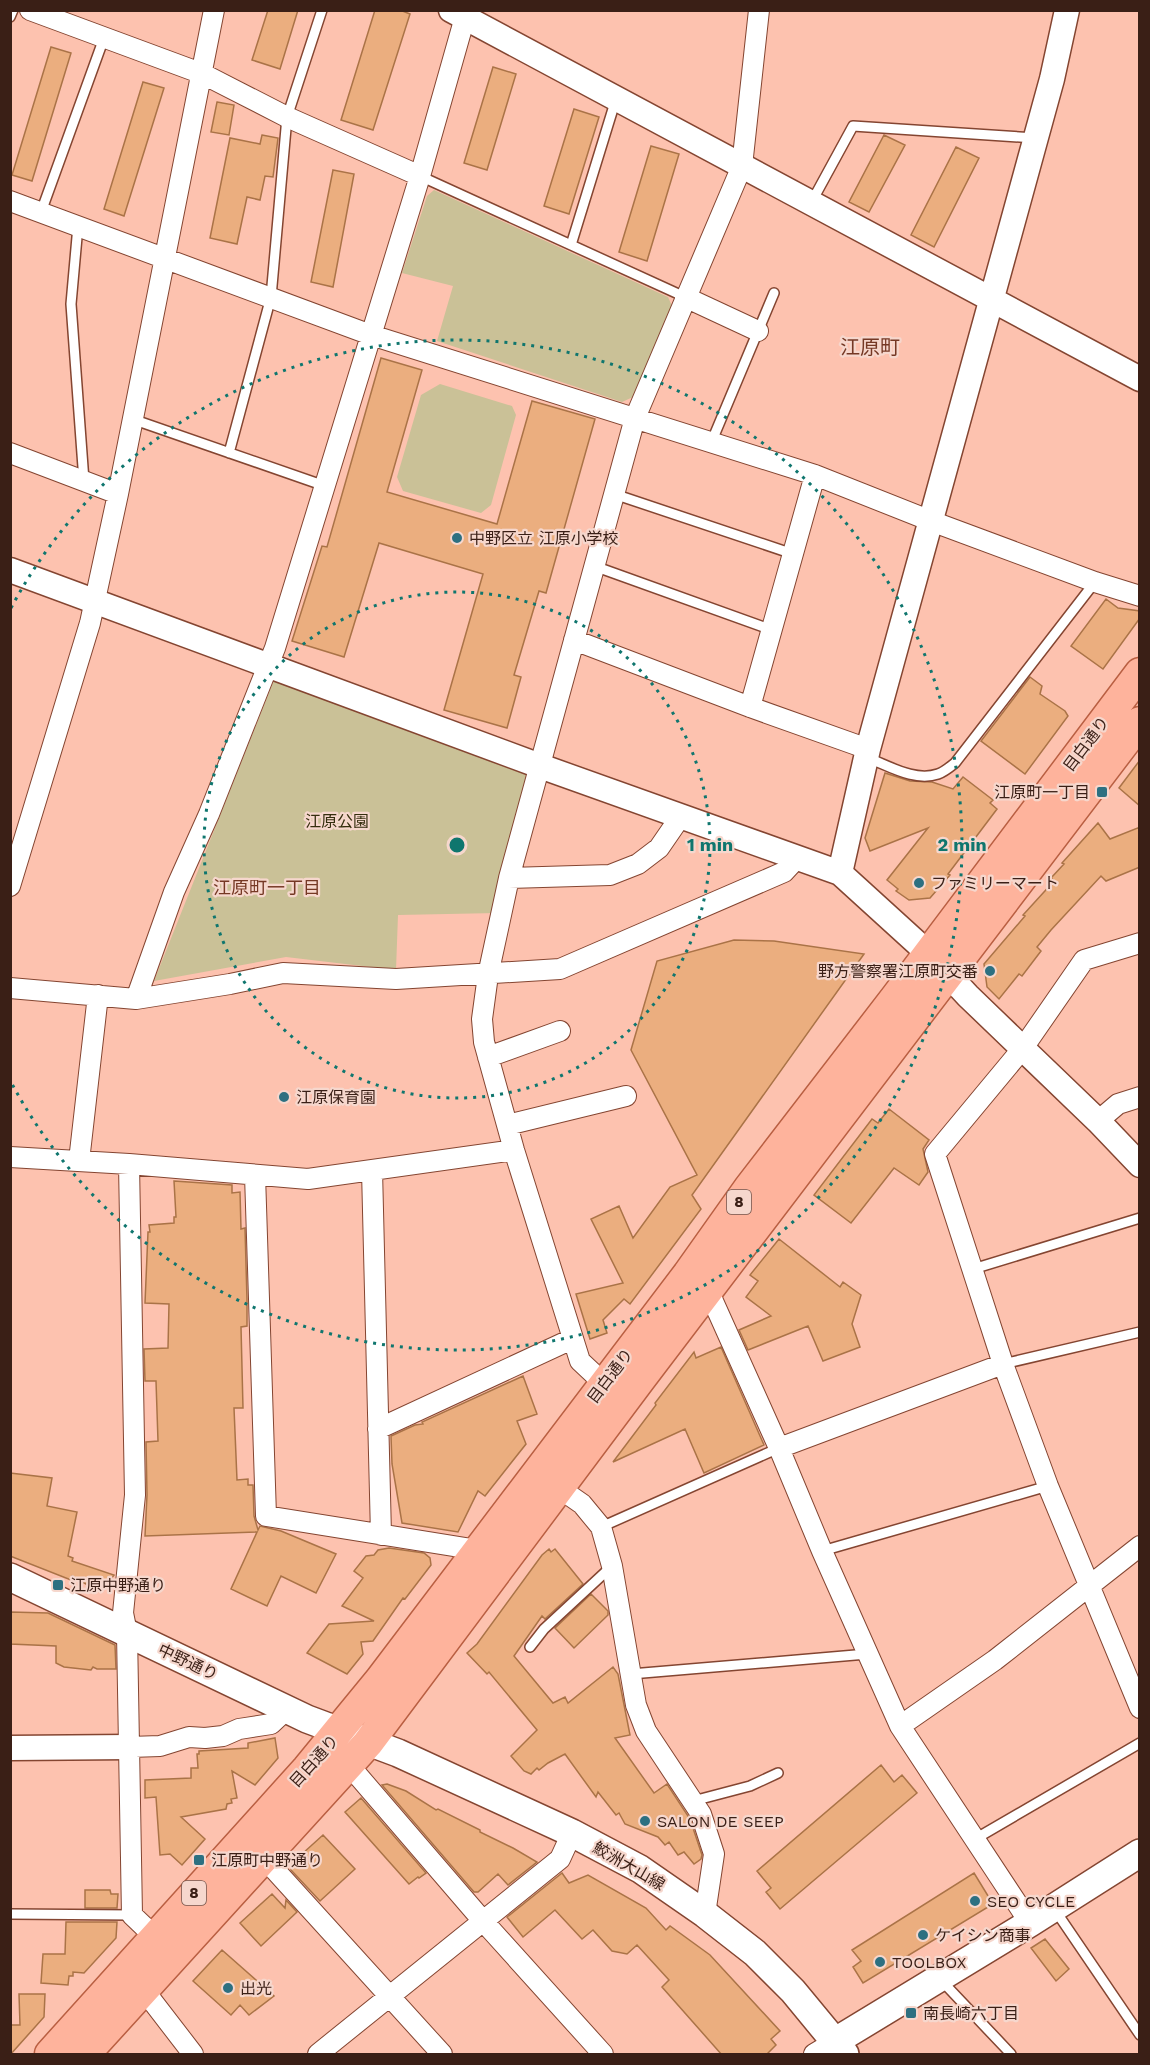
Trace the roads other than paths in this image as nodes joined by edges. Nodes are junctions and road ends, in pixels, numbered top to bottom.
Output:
1 (13, 10) edge
2 (30, 10) edge
3 (214, 10) edge
4 (322, 10) edge
5 (759, 10) edge
6 (1067, 10) edge
7 (461, 13) edge
8 (10, 17) edge
9 (104, 38) junction
10 (203, 74) junction
11 (616, 99) junction
12 (287, 117) junction
13 (1035, 138) junction
14 (742, 166) junction
15 (420, 176) junction
16 (10, 201) edge
17 (811, 203) junction
18 (41, 212) junction
19 (78, 226) junction
20 (571, 245) junction
21 (165, 258) junction
22 (774, 293) dead end
23 (271, 297) junction
24 (686, 297) junction
25 (990, 300) junction
26 (758, 331) junction
27 (371, 335) junction
28 (1140, 379) edge
29 (635, 418) junction
30 (132, 419) junction
31 (711, 442) junction
32 (10, 453) edge
33 (229, 453) junction
34 (815, 475) junction
35 (84, 481) junction
36 (325, 486) junction
37 (118, 494) junction
38 (614, 494) junction
39 (931, 521) junction
40 (793, 554) junction
41 (594, 567) junction
42 (10, 570) edge
43 (1095, 582) junction
44 (1140, 597) edge
45 (94, 602) junction
46 (772, 630) junction
47 (574, 640) junction
48 (268, 664) junction
49 (1140, 673) edge
50 (750, 707) junction
51 (1139, 722) edge
52 (867, 753) junction
53 (540, 766) junction
54 (681, 816) junction
55 (16, 848) edge
56 (796, 859) junction
57 (840, 873) junction
58 (509, 878) junction
59 (10, 886) edge
60 (1140, 943) edge
61 (939, 964) junction
62 (488, 975) junction
63 (10, 988) edge
64 (98, 995) junction
65 (136, 999) junction
66 (560, 1032) dead end
67 (1023, 1048) junction
68 (488, 1057) junction
69 (626, 1096) dead end
70 (1140, 1097) edge
71 (1098, 1121) junction
72 (507, 1125) junction
73 (514, 1150) junction
74 (10, 1157) edge
75 (79, 1161) junction
76 (129, 1164) junction
77 (1140, 1165) edge
78 (372, 1170) junction
79 (255, 1175) junction
80 (1140, 1218) edge
81 (973, 1269) junction
82 (708, 1290) junction
83 (1140, 1332) edge
84 (572, 1339) junction
85 (1004, 1364) junction
86 (614, 1393) junction
87 (378, 1428) junction
88 (779, 1448) junction
89 (1048, 1486) junction
90 (559, 1488) junction
91 (601, 1527) junction
92 (381, 1535) junction
93 (1140, 1546) edge
94 (478, 1550) junction
95 (822, 1551) junction
96 (612, 1566) junction
97 (10, 1577) edge
98 (1088, 1587) junction
99 (128, 1633) junction
100 (530, 1647) dead end
101 (867, 1654) junction
102 (631, 1674) junction
103 (1140, 1708) edge
104 (287, 1709) junction
105 (900, 1726) junction
106 (339, 1732) junction
107 (1140, 1743) edge
108 (130, 1747) junction
109 (10, 1748) edge
110 (358, 1753) junction
111 (778, 1773) dead end
112 (693, 1801) junction
113 (572, 1833) junction
114 (975, 1839) junction
115 (1140, 1853) edge
116 (264, 1858) junction
117 (1053, 1908) junction
118 (10, 1914) edge
119 (705, 1914) junction
120 (132, 1915) junction
121 (483, 1921) junction
122 (1030, 1923) junction
123 (155, 1937) junction
124 (938, 1978) junction
125 (143, 1989) junction
126 (389, 1997) junction
127 (1140, 2035) edge
128 (831, 2050) edge
129 (50, 2055) edge
130 (85, 2055) edge
131 (193, 2055) edge
132 (318, 2055) edge
133 (442, 2055) edge
134 (603, 2055) edge
135 (1011, 2055) edge

1 - 8 lane
2 - 9 street
3 - 10 street
4 - 12 lane
5 - 14 street
6 - 13 street
7 - 11 street
7 - 15 street
9 - 10 street
9 - 18 lane
10 - 12 street
10 - 21 street
11 - 14 street
11 - 20 lane
12 - 15 street
12 - 23 lane
13 - 17 lane
13 - 25 street
14 - 17 street
14 - 24 street
15 - 20 lane
15 - 27 street
16 - 18 street
17 - 25 street
18 - 19 street
19 - 21 street
19 - 35 lane
20 - 24 lane
21 - 23 street
21 - 30 street
22 - 26 lane
23 - 27 street
23 - 33 lane
24 - 26 street
24 - 29 street
25 - 28 street
25 - 39 street
26 - 31 lane
27 - 29 street
27 - 36 street
29 - 31 street
29 - 38 street
30 - 33 lane
30 - 37 street
31 - 34 street
32 - 35 street
33 - 36 lane
34 - 39 street
34 - 40 street
35 - 37 street
36 - 48 street
37 - 45 street
38 - 40 lane
38 - 41 street
39 - 43 street
39 - 52 street
40 - 46 street
41 - 46 lane
41 - 47 street
42 - 45 street
43 - 44 street
43 - 52 lane
45 - 48 street
45 - 55 street
46 - 50 street
47 - 50 street
47 - 53 street
48 - 53 street
48 - 65 street
49 - 61 main road, 目白通り / 8
50 - 52 street
51 - 61 main road, 目白通り / 8
52 - 57 street
53 - 54 street
53 - 58 street
54 - 56 street
54 - 58 street
55 - 59 street
56 - 57 street
56 - 62 street
57 - 61 street
58 - 62 street
60 - 67 street
61 - 67 street
61 - 82 main road, 目白通り / 8
61 - 86 main road, 目白通り / 8
62 - 65 street
62 - 68 street
63 - 64 street
64 - 65 street
64 - 75 street
66 - 68 street
67 - 71 street
67 - 81 street
68 - 72 street
69 - 72 street
70 - 71 street
71 - 77 street
72 - 73 street
73 - 78 street
73 - 84 street
74 - 75 street
75 - 76 street
76 - 79 street
76 - 99 street
78 - 79 street
78 - 87 street
79 - 92 street
80 - 81 lane
81 - 85 street
82 - 86 main road, 目白通り / 8
82 - 88 street
83 - 85 lane
84 - 86 street
84 - 87 street
85 - 88 street
85 - 89 street
86 - 90 main road, 目白通り / 8
86 - 94 main road, 目白通り / 8
87 - 92 street
88 - 91 lane
88 - 95 street
89 - 95 lane
89 - 98 street
90 - 91 street
90 - 110 main road, 目白通り / 8
91 - 96 street
92 - 94 street
93 - 98 street
94 - 106 main road, 目白通り / 8
95 - 101 street
96 - 100 lane
96 - 102 street
97 - 99 main road, 中野通り
98 - 103 street
98 - 105 street
99 - 104 main road, 中野通り
99 - 108 street
101 - 102 lane
101 - 105 street
102 - 112 street
104 - 106 main road, 中野通り
104 - 108 street
105 - 114 street
106 - 110 main road, 中野通り
106 - 123 main road, 目白通り / 8
107 - 114 lane
108 - 109 street
108 - 120 street
110 - 113 main road, 鮫洲大山線
110 - 116 main road, 目白通り / 8
110 - 121 street
111 - 112 lane
112 - 119 street
113 - 119 main road, 鮫洲大山線
113 - 121 street
114 - 122 street
115 - 117 main road
116 - 125 main road, 目白通り / 8
116 - 126 street
117 - 122 main road
117 - 127 lane
118 - 120 lane
119 - 128 main road, 鮫洲大山線
120 - 123 street
121 - 126 street
121 - 134 street
122 - 124 main road
123 - 129 main road, 目白通り / 8
124 - 128 main road
124 - 135 lane
125 - 130 main road, 目白通り / 8
125 - 131 street
126 - 132 street
126 - 133 street

